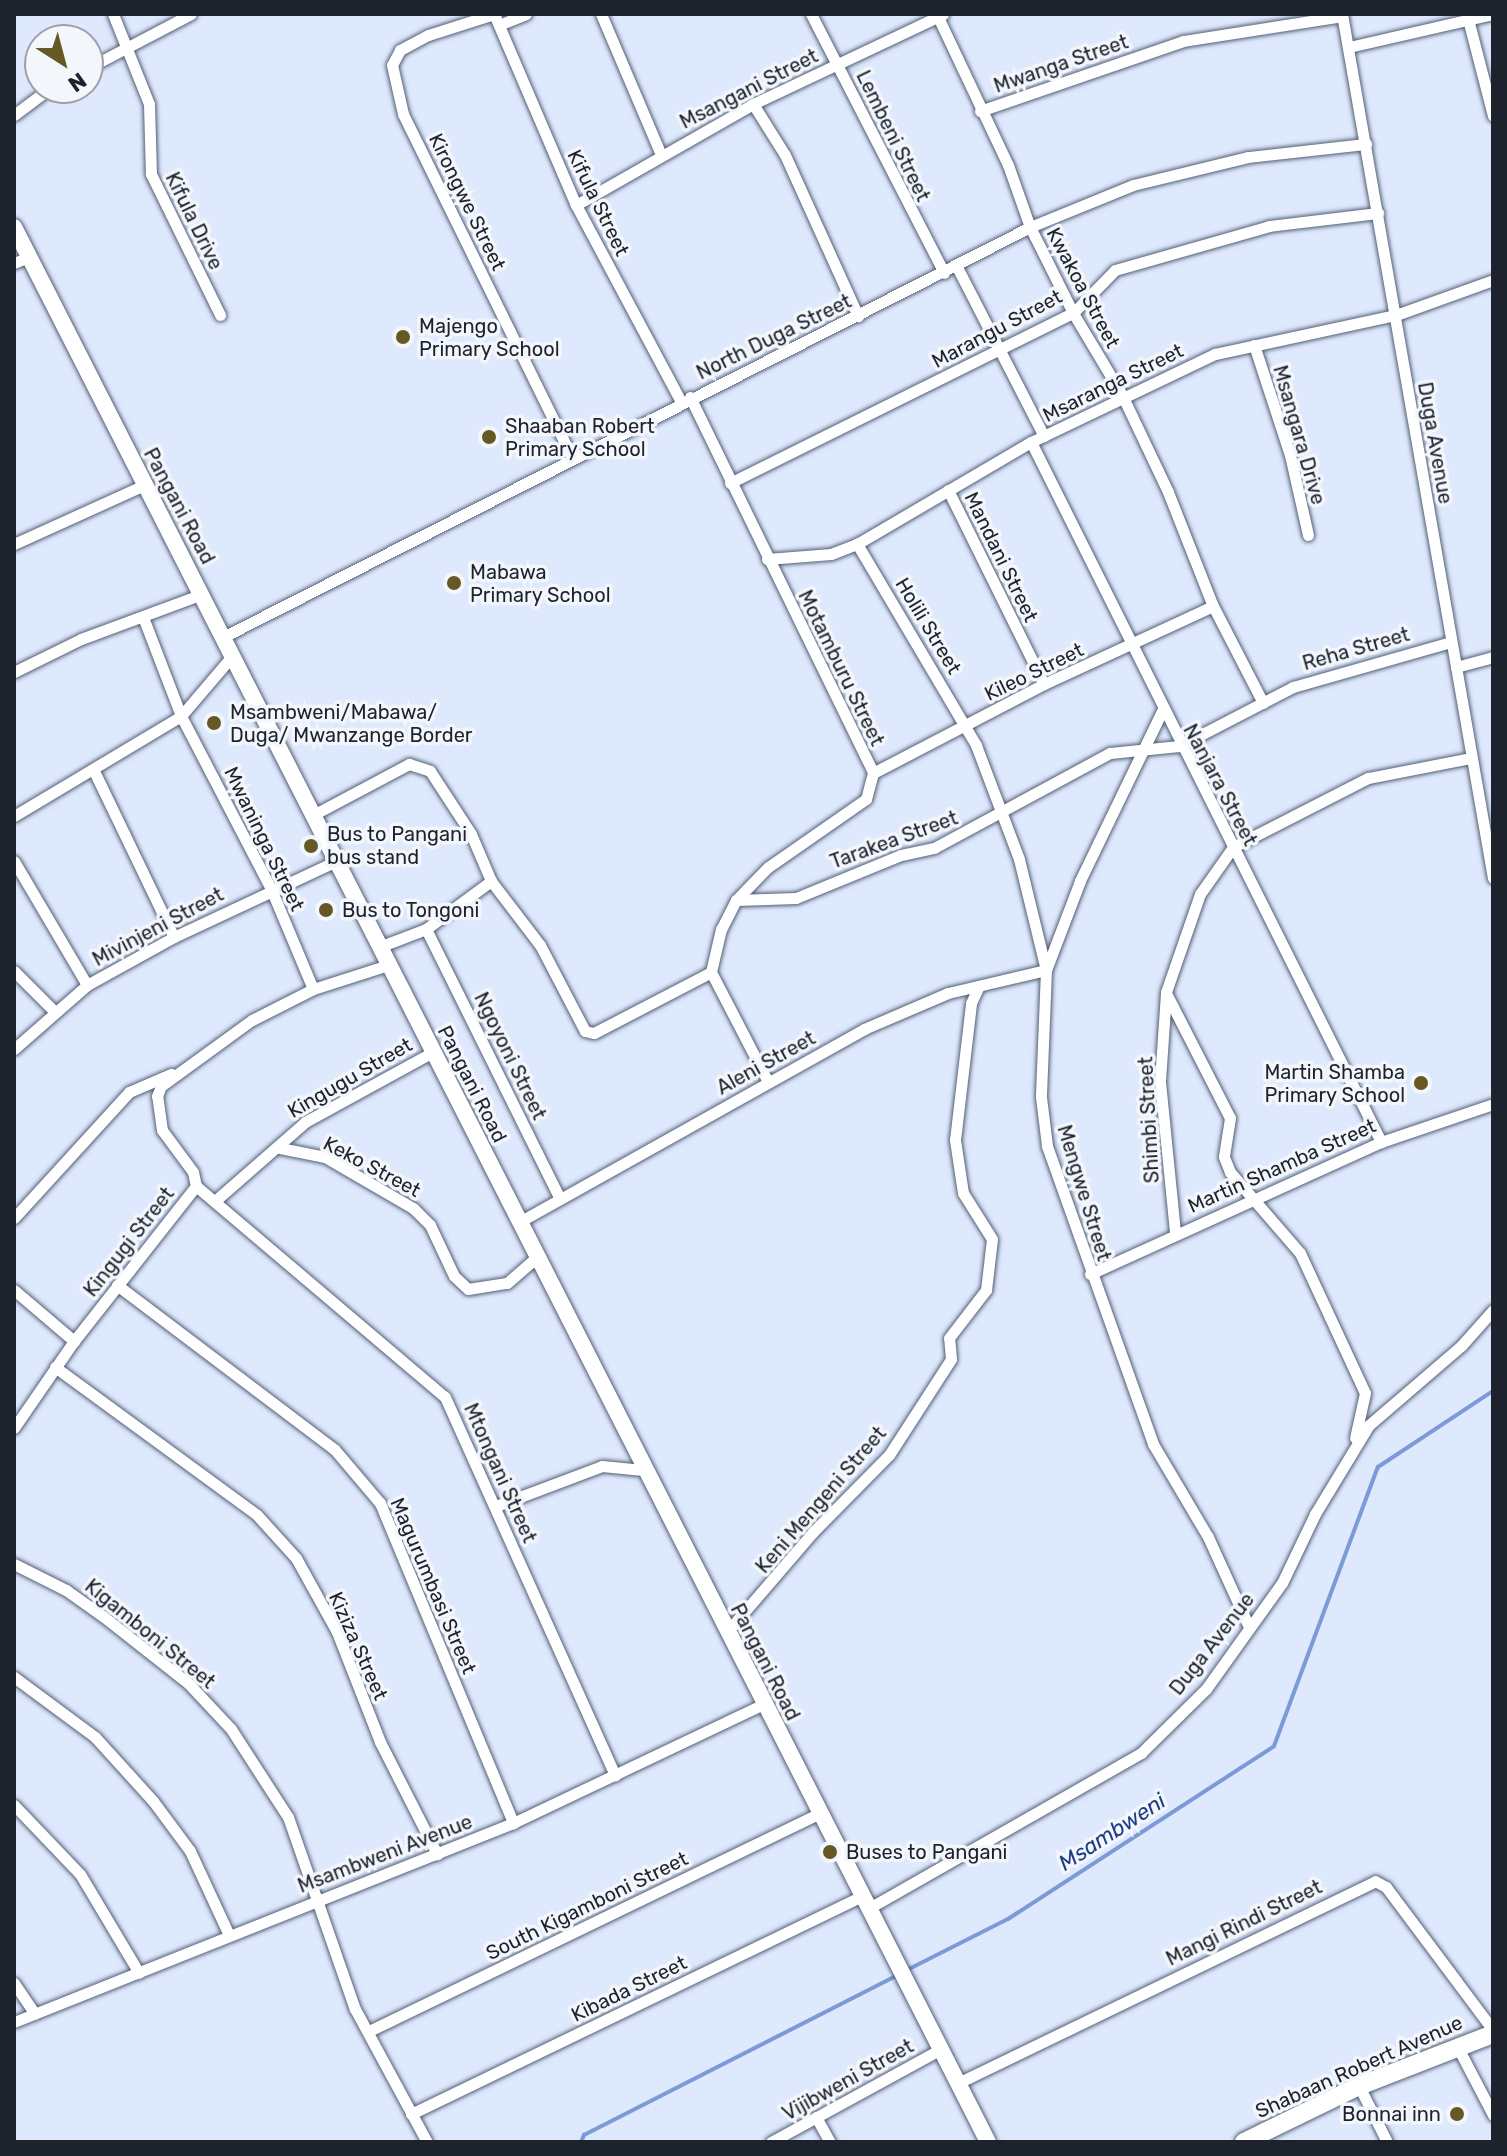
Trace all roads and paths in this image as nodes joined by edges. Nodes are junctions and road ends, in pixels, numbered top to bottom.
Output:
1 (113, 14) edge
2 (191, 14) edge
3 (526, 14) edge
4 (601, 14) edge
5 (811, 14) edge
6 (1493, 14) edge
7 (1342, 15) edge
8 (941, 16) edge
9 (496, 18) edge
10 (1468, 19) junction
11 (129, 47) junction
12 (1349, 47) junction
13 (104, 60) edge
14 (838, 63) junction
15 (753, 104) junction
16 (980, 111) junction
17 (1493, 116) edge
18 (1366, 144) junction
19 (661, 155) junction
20 (576, 205) junction
21 (1378, 213) junction
22 (14, 227) edge
23 (1030, 227) junction
24 (19, 257) edge
25 (957, 267) junction
26 (944, 273) junction
27 (1493, 280) edge
28 (1073, 313) junction
29 (220, 315) dead end
30 (1396, 315) junction
31 (858, 316) junction
32 (1254, 345) junction
33 (999, 350) junction
34 (1122, 395) junction
35 (686, 399) junction
36 (1044, 436) junction
37 (1031, 442) junction
38 (572, 458) junction
39 (730, 483) junction
40 (144, 485) junction
41 (948, 490) junction
42 (1308, 535) dead end
43 (14, 544) edge
44 (857, 544) junction
45 (767, 559) junction
46 (202, 594) junction
47 (1213, 606) junction
48 (143, 617) junction
49 (223, 637) junction
50 (1451, 642) junction
51 (1133, 644) junction
52 (232, 656) junction
53 (1493, 657) edge
54 (1456, 667) junction
55 (14, 672) edge
56 (1044, 684) junction
57 (1263, 703) junction
58 (1162, 711) junction
59 (181, 716) junction
60 (968, 726) junction
61 (1179, 746) junction
62 (1143, 750) junction
63 (1471, 758) junction
64 (94, 771) junction
65 (873, 773) junction
66 (1005, 814) junction
67 (313, 815) junction
68 (14, 816) edge
69 (1233, 847) junction
70 (14, 861) edge
71 (336, 861) junction
72 (1493, 878) edge
73 (491, 881) junction
74 (271, 889) junction
75 (736, 900) junction
76 (426, 929) junction
77 (174, 937) junction
78 (379, 947) junction
79 (388, 965) junction
80 (1046, 970) junction
81 (14, 971) edge
82 (711, 972) junction
83 (87, 985) junction
84 (979, 986) junction
85 (313, 989) junction
86 (1166, 992) junction
87 (53, 1010) junction
88 (14, 1049) edge
89 (433, 1052) junction
90 (171, 1074) junction
91 (768, 1082) junction
92 (1493, 1104) edge
93 (1381, 1142) junction
94 (280, 1148) junction
95 (196, 1186) junction
96 (560, 1199) junction
97 (216, 1200) junction
98 (1254, 1200) junction
99 (14, 1218) edge
100 (519, 1222) junction
101 (1175, 1232) junction
102 (537, 1257) junction
103 (1090, 1274) junction
104 (117, 1285) junction
105 (14, 1290) edge
106 (1493, 1310) edge
107 (74, 1341) junction
108 (55, 1367) junction
109 (14, 1428) edge
110 (1353, 1447) junction
111 (643, 1470) junction
112 (496, 1506) junction
113 (14, 1564) edge
114 (1249, 1627) junction
115 (727, 1632) junction
116 (14, 1677) edge
117 (764, 1704) junction
118 (615, 1776) junction
119 (14, 1805) edge
120 (820, 1813) junction
121 (513, 1823) junction
122 (437, 1854) junction
123 (315, 1901) junction
124 (867, 1902) junction
125 (228, 1933) junction
126 (139, 1973) junction
127 (14, 1983) edge
128 (35, 2014) junction
129 (14, 2022) edge
130 (369, 2031) junction
131 (1493, 2032) edge
132 (1457, 2046) junction
133 (941, 2049) junction
134 (958, 2083) junction
135 (1359, 2086) junction
136 (411, 2114) junction
137 (1493, 2115) edge
138 (816, 2117) junction
139 (1273, 2135) edge
140 (427, 2142) edge
141 (771, 2142) edge
142 (830, 2142) edge
143 (988, 2142) edge
144 (1244, 2142) edge
145 (1387, 2142) edge

1 - 11 street, Kifula Drive
2 - 11 street
3 - 9 street, Kirongwe Street
4 - 19 street
5 - 14 street, Lembeni Street
6 - 10 street
7 - 12 street, Duga Avenue
7 - 16 street, Mwanga Street
8 - 14 street, Msangani Street
8 - 16 street, Kwakoa Street
9 - 20 street, Kifula Street
9 - 38 street, Kirongwe Street
10 - 12 street
10 - 17 street
11 - 13 street
11 - 29 street, Kifula Drive
12 - 18 street, Duga Avenue
14 - 15 street, Msangani Street
14 - 26 street, Lembeni Street
15 - 19 street, Msangani Street
15 - 31 street
16 - 23 street, Kwakoa Street
18 - 21 street, Duga Avenue
18 - 23 street, North Duga Street
19 - 20 street, Msangani Street
20 - 35 street, Kifula Street
21 - 28 street, Marangu Street
21 - 30 street, Duga Avenue
22 - 24 main road, Pangani Road
23 - 25 street, North Duga Street
23 - 28 street, Kwakoa Street
24 - 40 main road, Pangani Road
25 - 26 street, North Duga Street
25 - 33 street
26 - 31 street, North Duga Street
27 - 30 street, Msaranga Street
28 - 33 street, Marangu Street
28 - 34 street, Kwakoa Street
30 - 32 street, Msaranga Street
30 - 50 street, Duga Avenue
31 - 35 street, North Duga Street
32 - 34 street, Msaranga Street
32 - 42 street, Msangara Drive
33 - 36 street
33 - 39 street, Marangu Street
34 - 36 street, Msaranga Street
34 - 47 street, Kwakoa Street
35 - 38 street, North Duga Street
35 - 39 street, Motamburu Street
36 - 37 street, Msaranga Street
37 - 41 street, Msaranga Street
37 - 51 street, Nanjara Street
38 - 49 street, North Duga Street
39 - 45 street, Motamburu Street
40 - 43 street
40 - 46 main road, Pangani Road
41 - 44 street, Msaranga Street
41 - 56 street, Mandani Street
44 - 45 street, Msaranga Street
44 - 60 street, Holili Street
45 - 65 street, Motamburu Street
46 - 48 street
46 - 49 main road, Pangani Road
47 - 51 street, Kileo Street
47 - 57 street, Kwakoa Street
48 - 55 street
48 - 59 street, Mwaninga Street
49 - 52 main road, Pangani Road
50 - 54 street, Duga Avenue
50 - 57 street, Reha Street
51 - 56 street, Kileo Street
51 - 58 street, Nanjara Street
52 - 59 street
52 - 67 main road, Pangani Road
53 - 54 street
54 - 63 street, Duga Avenue
56 - 60 street, Kileo Street
57 - 61 street, Reha Street
58 - 61 street, Nanjara Street
58 - 62 street, Mengwe Street
59 - 64 street
59 - 74 street, Mwaninga Street
60 - 65 street, Kileo Street
60 - 66 street, Holili Street
61 - 62 street, Reha Street
61 - 69 street, Nanjara Street
62 - 66 street, Tarakea Street
62 - 80 street, Mengwe Street
63 - 69 street, Shimbi Street
63 - 72 street, Duga Avenue
64 - 68 street
64 - 77 street
65 - 75 street, Motamburu Street
66 - 75 street, Tarakea Street
66 - 80 street, Holili Street
67 - 71 main road, Pangani Road
67 - 73 street
69 - 86 street, Shimbi Street
69 - 93 street, Nanjara Street
70 - 83 street
71 - 74 street, Mivinjeni Street
71 - 78 main road, Pangani Road
73 - 76 street
73 - 82 street
74 - 77 street, Mivinjeni Street
74 - 85 street, Mwaninga Street
75 - 82 street, Motamburu Street
76 - 78 street
76 - 96 street, Ngoyoni Street
77 - 83 street, Mivinjeni Street
78 - 79 main road, Pangani Road
79 - 85 street
79 - 89 main road, Pangani Road
80 - 84 street, Aleni Street
80 - 103 street, Mengwe Street
81 - 87 street
82 - 91 street
83 - 87 street, Mivinjeni Street
84 - 91 street, Aleni Street
84 - 115 street, Keni Mengeni Street
85 - 90 street
86 - 98 street
86 - 101 street, Shimbi Street
87 - 88 street, Mivinjeni Street
89 - 94 street, Kingugu Street
89 - 100 main road, Pangani Road
90 - 95 street, Kingugi Street
90 - 99 street
91 - 96 street, Aleni Street
92 - 93 street, Martin Shamba Street
93 - 98 street, Martin Shamba Street
94 - 97 street, Kingugu Street
94 - 102 street, Keko Street
95 - 97 street, Mtongani Street
95 - 104 street, Kingugi Street
96 - 100 street, Aleni Street
97 - 112 street, Mtongani Street
98 - 101 street, Martin Shamba Street
98 - 110 street
100 - 102 main road, Pangani Road
101 - 103 street, Martin Shamba Street
102 - 111 main road, Pangani Road
103 - 114 street, Mengwe Street
104 - 107 street, Kingugi Street
104 - 121 street, Magurumbasi Street
105 - 107 street
106 - 110 street, Duga Avenue
107 - 108 street, Kingugi Street
108 - 109 street, Kingugi Street
108 - 122 street, Kiziza Street
110 - 114 street, Duga Avenue
111 - 112 street
111 - 115 main road, Pangani Road
112 - 118 street, Mtongani Street
113 - 123 street, Kigamboni Street
114 - 124 street, Duga Avenue
115 - 117 main road, Pangani Road
116 - 125 street
117 - 118 street, Msambweni Avenue
117 - 120 main road, Pangani Road
118 - 121 street, Msambweni Avenue
119 - 126 street
120 - 124 main road, Pangani Road
120 - 130 street, South Kigamboni Street
121 - 122 street, Msambweni Avenue
122 - 123 street, Msambweni Avenue
123 - 125 street, Msambweni Avenue
123 - 130 street, Kigamboni Street
124 - 133 main road, Pangani Road
124 - 136 street, Kibada Street
125 - 126 street, Msambweni Avenue
126 - 128 street, Msambweni Avenue
127 - 128 street
128 - 129 street, Msambweni Avenue
130 - 136 street, Kigamboni Street
131 - 132 main road, Shabaan Robert Avenue
131 - 134 street, Mangi Rindi Street
132 - 135 main road, Shabaan Robert Avenue
132 - 137 street
133 - 134 main road, Pangani Road
133 - 138 street, Vijibweni Street
134 - 143 main road, Pangani Road
135 - 139 main road, Shabaan Robert Avenue
135 - 145 street
136 - 140 street, Kigamboni Street
138 - 141 street, Vijibweni Street
138 - 142 street
139 - 144 main road, Shabaan Robert Avenue

